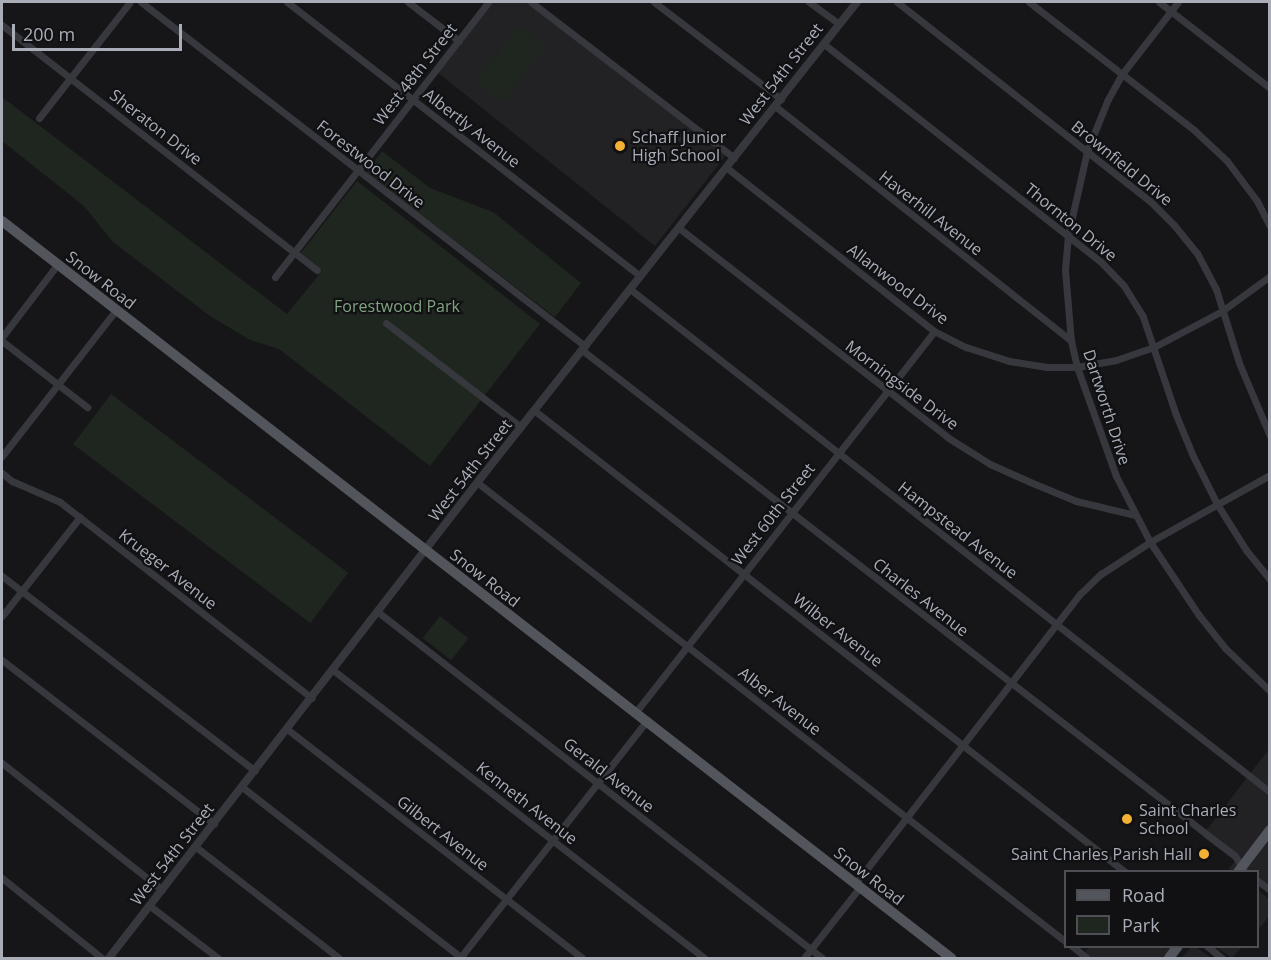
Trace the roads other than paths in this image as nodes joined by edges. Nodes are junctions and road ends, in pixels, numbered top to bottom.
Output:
1 (130, 2) edge
2 (141, 2) edge
3 (287, 2) edge
4 (408, 2) edge
5 (488, 2) edge
6 (531, 2) edge
7 (654, 2) edge
8 (809, 2) edge
9 (857, 2) edge
10 (897, 2) edge
11 (1029, 2) edge
12 (1160, 2) edge
13 (1178, 2) edge
14 (1171, 10) junction
15 (839, 24) junction
16 (2, 25) edge
17 (459, 41) junction
18 (824, 44) junction
19 (1122, 74) junction
20 (70, 78) junction
21 (1269, 88) edge
22 (413, 99) junction
23 (781, 99) junction
24 (775, 106) junction
25 (39, 118) dead end
26 (1087, 151) junction
27 (734, 158) junction
28 (727, 168) junction
29 (358, 170) junction
30 (2, 221) edge
31 (1269, 226) edge
32 (680, 228) junction
33 (1068, 235) junction
34 (295, 251) junction
35 (57, 265) junction
36 (317, 270) dead end
37 (640, 276) junction
38 (1269, 276) edge
39 (275, 277) dead end
40 (630, 289) junction
41 (116, 310) junction
42 (1222, 311) junction
43 (386, 323) dead end
44 (934, 331) junction
45 (2, 339) edge
46 (1071, 341) junction
47 (1154, 347) junction
48 (583, 348) junction
49 (1077, 367) junction
50 (57, 385) junction
51 (886, 392) junction
52 (87, 407) dead end
53 (535, 411) junction
54 (521, 428) junction
55 (1269, 436) edge
56 (838, 453) junction
57 (2, 456) edge
58 (2, 473) edge
59 (1269, 475) edge
60 (478, 483) junction
61 (1217, 504) junction
62 (791, 513) junction
63 (1135, 515) junction
64 (80, 517) junction
65 (1150, 542) junction
66 (426, 551) junction
67 (743, 574) junction
68 (2, 576) edge
69 (1269, 580) edge
70 (20, 591) junction
71 (378, 612) junction
72 (2, 616) edge
73 (1056, 625) junction
74 (687, 646) junction
75 (2, 660) edge
76 (333, 669) junction
77 (1011, 683) junction
78 (1269, 691) edge
79 (312, 698) junction
80 (635, 713) junction
81 (646, 722) junction
82 (287, 729) junction
83 (963, 744) junction
84 (2, 763) edge
85 (255, 771) junction
86 (598, 783) junction
87 (242, 787) junction
88 (1269, 792) edge
89 (908, 818) junction
90 (214, 824) junction
91 (1269, 831) edge
92 (552, 840) junction
93 (196, 848) junction
94 (1122, 870) edge
95 (1241, 870) edge
96 (2, 878) edge
97 (857, 886) junction
98 (162, 890) junction
99 (506, 899) junction
100 (150, 906) junction
101 (1064, 941) edge
102 (1074, 948) edge
103 (1210, 948) edge
104 (811, 950) junction
105 (102, 958) edge
106 (109, 958) edge
107 (218, 958) edge
108 (339, 958) edge
109 (461, 958) edge
110 (582, 958) edge
111 (704, 958) edge
112 (804, 958) edge
113 (822, 958) edge
114 (951, 958) edge
115 (1087, 958) edge
116 (1222, 958) edge

1 - 20 street
2 - 29 street, Forestwood Drive
3 - 22 street, Albertly Avenue
4 - 17 street
5 - 17 street, West 48th Street
6 - 27 street
7 - 23 street
8 - 15 street
9 - 15 street, West 54th Street
10 - 26 street, Brownfield Drive
11 - 19 street
12 - 14 street
13 - 14 street, Dartworth Drive
14 - 19 street, Dartworth Drive
14 - 21 street
15 - 18 street, West 54th Street
16 - 20 street, Sheraton Drive
17 - 22 street, West 48th Street
18 - 23 street, West 54th Street
18 - 33 street, Thornton Drive
19 - 26 street, Dartworth Drive
19 - 31 street
20 - 25 street
20 - 34 street, Sheraton Drive
22 - 29 street, West 48th Street
22 - 37 street, Albertly Avenue
23 - 24 street, West 54th Street
24 - 27 street, West 54th Street
24 - 46 street, Haverhill Avenue
26 - 33 street, Dartworth Drive
26 - 42 street, Brownfield Drive
27 - 28 street, West 54th Street
28 - 32 street, West 54th Street
28 - 44 street, Allanwood Drive
29 - 34 street, West 48th Street
29 - 48 street, Forestwood Drive
30 - 35 main road, Snow Road
32 - 37 street, West 54th Street
32 - 51 street, Morningside Drive
33 - 46 street, Dartworth Drive
33 - 47 street, Thornton Drive
34 - 36 street, Sheraton Drive
34 - 39 street, West 48th Street
35 - 41 main road, Snow Road
35 - 45 street
37 - 40 street, West 54th Street
38 - 42 street, Allanwood Drive
40 - 48 street, West 54th Street
40 - 56 street, Hampstead Avenue
41 - 50 street
41 - 66 main road, Snow Road
42 - 47 street, Allanwood Drive
42 - 55 street, Brownfield Drive
43 - 54 street
44 - 49 street, Allanwood Drive
44 - 51 street, West 60th Street
45 - 50 street
46 - 49 street, Dartworth Drive
47 - 49 street, Allanwood Drive
47 - 61 street, Thornton Drive
48 - 53 street, West 54th Street
48 - 62 street, Charles Avenue
49 - 63 street, Dartworth Drive
50 - 52 street
50 - 57 street
51 - 56 street, West 60th Street
51 - 63 street, Morningside Drive
53 - 54 street, West 54th Street
53 - 67 street, Wilber Avenue
54 - 60 street, West 54th Street
56 - 62 street, West 60th Street
56 - 73 street, Hampstead Avenue
58 - 64 street, Krueger Avenue
59 - 61 street
60 - 66 street, West 54th Street
60 - 74 street, Alber Avenue
61 - 65 street
61 - 69 street, Thornton Drive
62 - 67 street, West 60th Street
62 - 77 street, Charles Avenue
63 - 65 street, Dartworth Drive
64 - 70 street
64 - 79 street, Krueger Avenue
65 - 73 street
65 - 78 street, Dartworth Drive
66 - 71 street, West 54th Street
66 - 80 main road, Snow Road
67 - 74 street, West 60th Street
67 - 83 street, Wilber Avenue
68 - 70 street
70 - 72 street
70 - 85 street
71 - 76 street, West 54th Street
71 - 86 street, Gerald Avenue
73 - 77 street
73 - 88 street, Hampstead Avenue
74 - 80 street, West 60th Street
74 - 89 street, Alber Avenue
75 - 90 street
76 - 79 street, West 54th Street
76 - 92 street, Kenneth Avenue
77 - 83 street
77 - 95 street, Charles Avenue
79 - 82 street, West 54th Street
80 - 81 main road, Snow Road
81 - 86 street
81 - 97 main road, Snow Road
82 - 85 street, West 54th Street
82 - 99 street, Gilbert Avenue
83 - 89 street
83 - 94 street, Wilber Avenue
84 - 98 street
85 - 87 street, West 54th Street
86 - 92 street
86 - 104 street, Gerald Avenue
87 - 90 street, West 54th Street
87 - 109 street
89 - 97 street
89 - 101 street, Alber Avenue
90 - 93 street, West 54th Street
91 - 95 main road
92 - 99 street
92 - 111 street, Kenneth Avenue
93 - 98 street, West 54th Street
93 - 108 street
96 - 105 street
97 - 104 street
97 - 114 main road, Snow Road
98 - 100 street, West 54th Street
99 - 109 street
99 - 110 street, Gilbert Avenue
100 - 106 street, West 54th Street
100 - 107 street
102 - 115 street
103 - 116 street
104 - 112 street
104 - 113 street, Gerald Avenue

